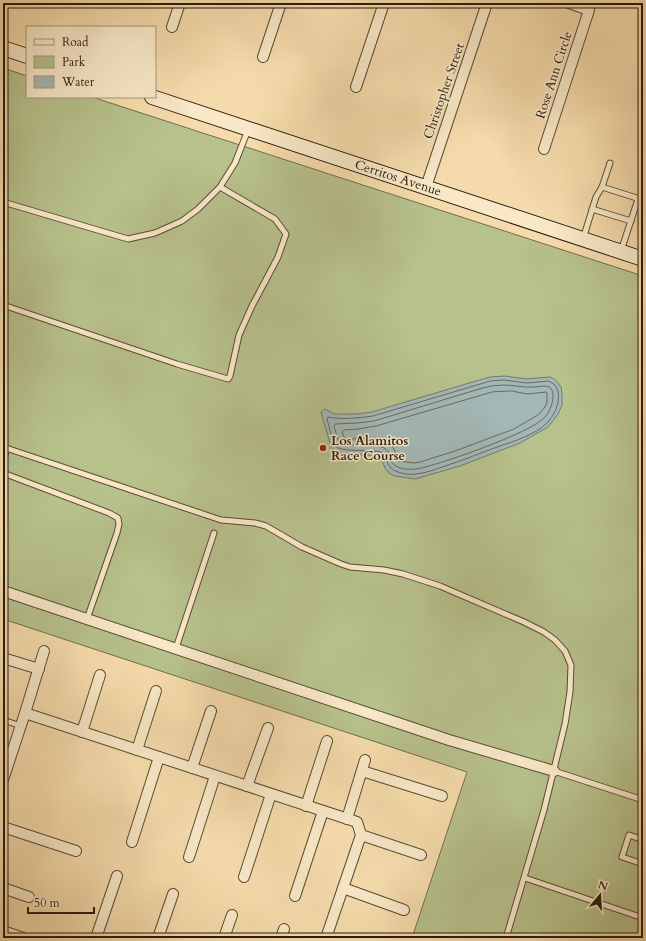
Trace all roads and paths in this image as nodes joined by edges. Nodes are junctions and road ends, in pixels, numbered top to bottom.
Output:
1 (180, 3) edge
2 (281, 3) edge
3 (384, 3) edge
4 (487, 3) edge
5 (569, 3) edge
6 (172, 27) dead end
7 (3, 48) edge
8 (26, 56) edge
9 (263, 57) dead end
10 (356, 87) dead end
11 (155, 98) edge
12 (249, 129) junction
13 (544, 149) dead end
14 (610, 163) dead end
15 (220, 187) junction
16 (426, 187) junction
17 (602, 187) junction
18 (640, 199) edge
19 (3, 202) edge
20 (592, 209) junction
21 (631, 221) junction
22 (583, 239) junction
23 (621, 252) junction
24 (643, 259) edge
25 (3, 305) edge
26 (5, 448) edge
27 (3, 461) edge
28 (3, 473) edge
29 (214, 533) dead end
30 (3, 591) edge
31 (87, 618) junction
32 (176, 648) junction
33 (44, 651) dead end
34 (3, 658) edge
35 (39, 669) junction
36 (100, 675) dead end
37 (156, 691) dead end
38 (211, 711) dead end
39 (25, 713) junction
40 (3, 720) edge
41 (21, 726) junction
42 (268, 728) dead end
43 (82, 732) junction
44 (327, 741) dead end
45 (137, 750) junction
46 (159, 758) junction
47 (365, 760) dead end
48 (6, 762) edge
49 (192, 768) junction
50 (362, 771) junction
51 (554, 771) junction
52 (215, 776) junction
53 (3, 780) edge
54 (247, 786) junction
55 (271, 794) junction
56 (442, 796) dead end
57 (643, 800) edge
58 (306, 806) junction
59 (323, 811) junction
60 (347, 819) junction
61 (3, 827) edge
62 (362, 835) junction
63 (643, 840) edge
64 (132, 842) dead end
65 (76, 851) dead end
66 (421, 855) dead end
67 (189, 857) dead end
68 (643, 864) edge
69 (117, 876) dead end
70 (244, 877) dead end
71 (525, 878) junction
72 (3, 888) edge
73 (343, 888) junction
74 (173, 894) dead end
75 (295, 896) dead end
76 (29, 897) dead end
77 (404, 910) dead end
78 (232, 916) dead end
79 (643, 918) edge
80 (3, 931) edge
81 (19, 937) edge
82 (96, 938) edge
83 (158, 938) edge
84 (224, 938) edge
85 (326, 938) edge
86 (506, 938) edge

1 - 6 street
2 - 9 street
3 - 10 street
4 - 16 street, Christopher Street
5 - 13 street, Rose Ann Circle
7 - 8 main road
11 - 12 main road, Cerritos Avenue
12 - 15 lane
12 - 16 main road, Cerritos Avenue
14 - 17 lane
15 - 19 lane
15 - 25 lane
16 - 22 main road, Cerritos Avenue
17 - 18 lane
17 - 20 lane
18 - 21 lane
20 - 21 lane
20 - 22 lane
21 - 23 lane
22 - 23 main road, Cerritos Avenue
23 - 24 main road, Cerritos Avenue
26 - 27 lane
26 - 51 lane
28 - 31 lane
29 - 32 lane
30 - 31 street
31 - 32 street
32 - 51 street
33 - 35 street
34 - 35 street
35 - 39 street
36 - 43 street
37 - 45 street
38 - 49 street
39 - 41 street
39 - 43 street
40 - 41 lane
41 - 48 street
42 - 54 street
43 - 45 street
44 - 58 street
45 - 46 street
46 - 49 street
46 - 64 street
47 - 50 street
48 - 53 street
49 - 52 street
50 - 56 street
50 - 60 street
51 - 57 lane
51 - 71 lane
52 - 54 street
52 - 67 street
54 - 55 street
55 - 58 street
55 - 70 street
58 - 59 street
59 - 60 street
59 - 75 street
60 - 62 street
61 - 65 street
62 - 66 street
62 - 73 street
63 - 68 lane
69 - 82 street
71 - 79 lane
71 - 86 lane
72 - 76 street
73 - 77 street
73 - 85 street
74 - 83 street
78 - 84 street
80 - 81 street

